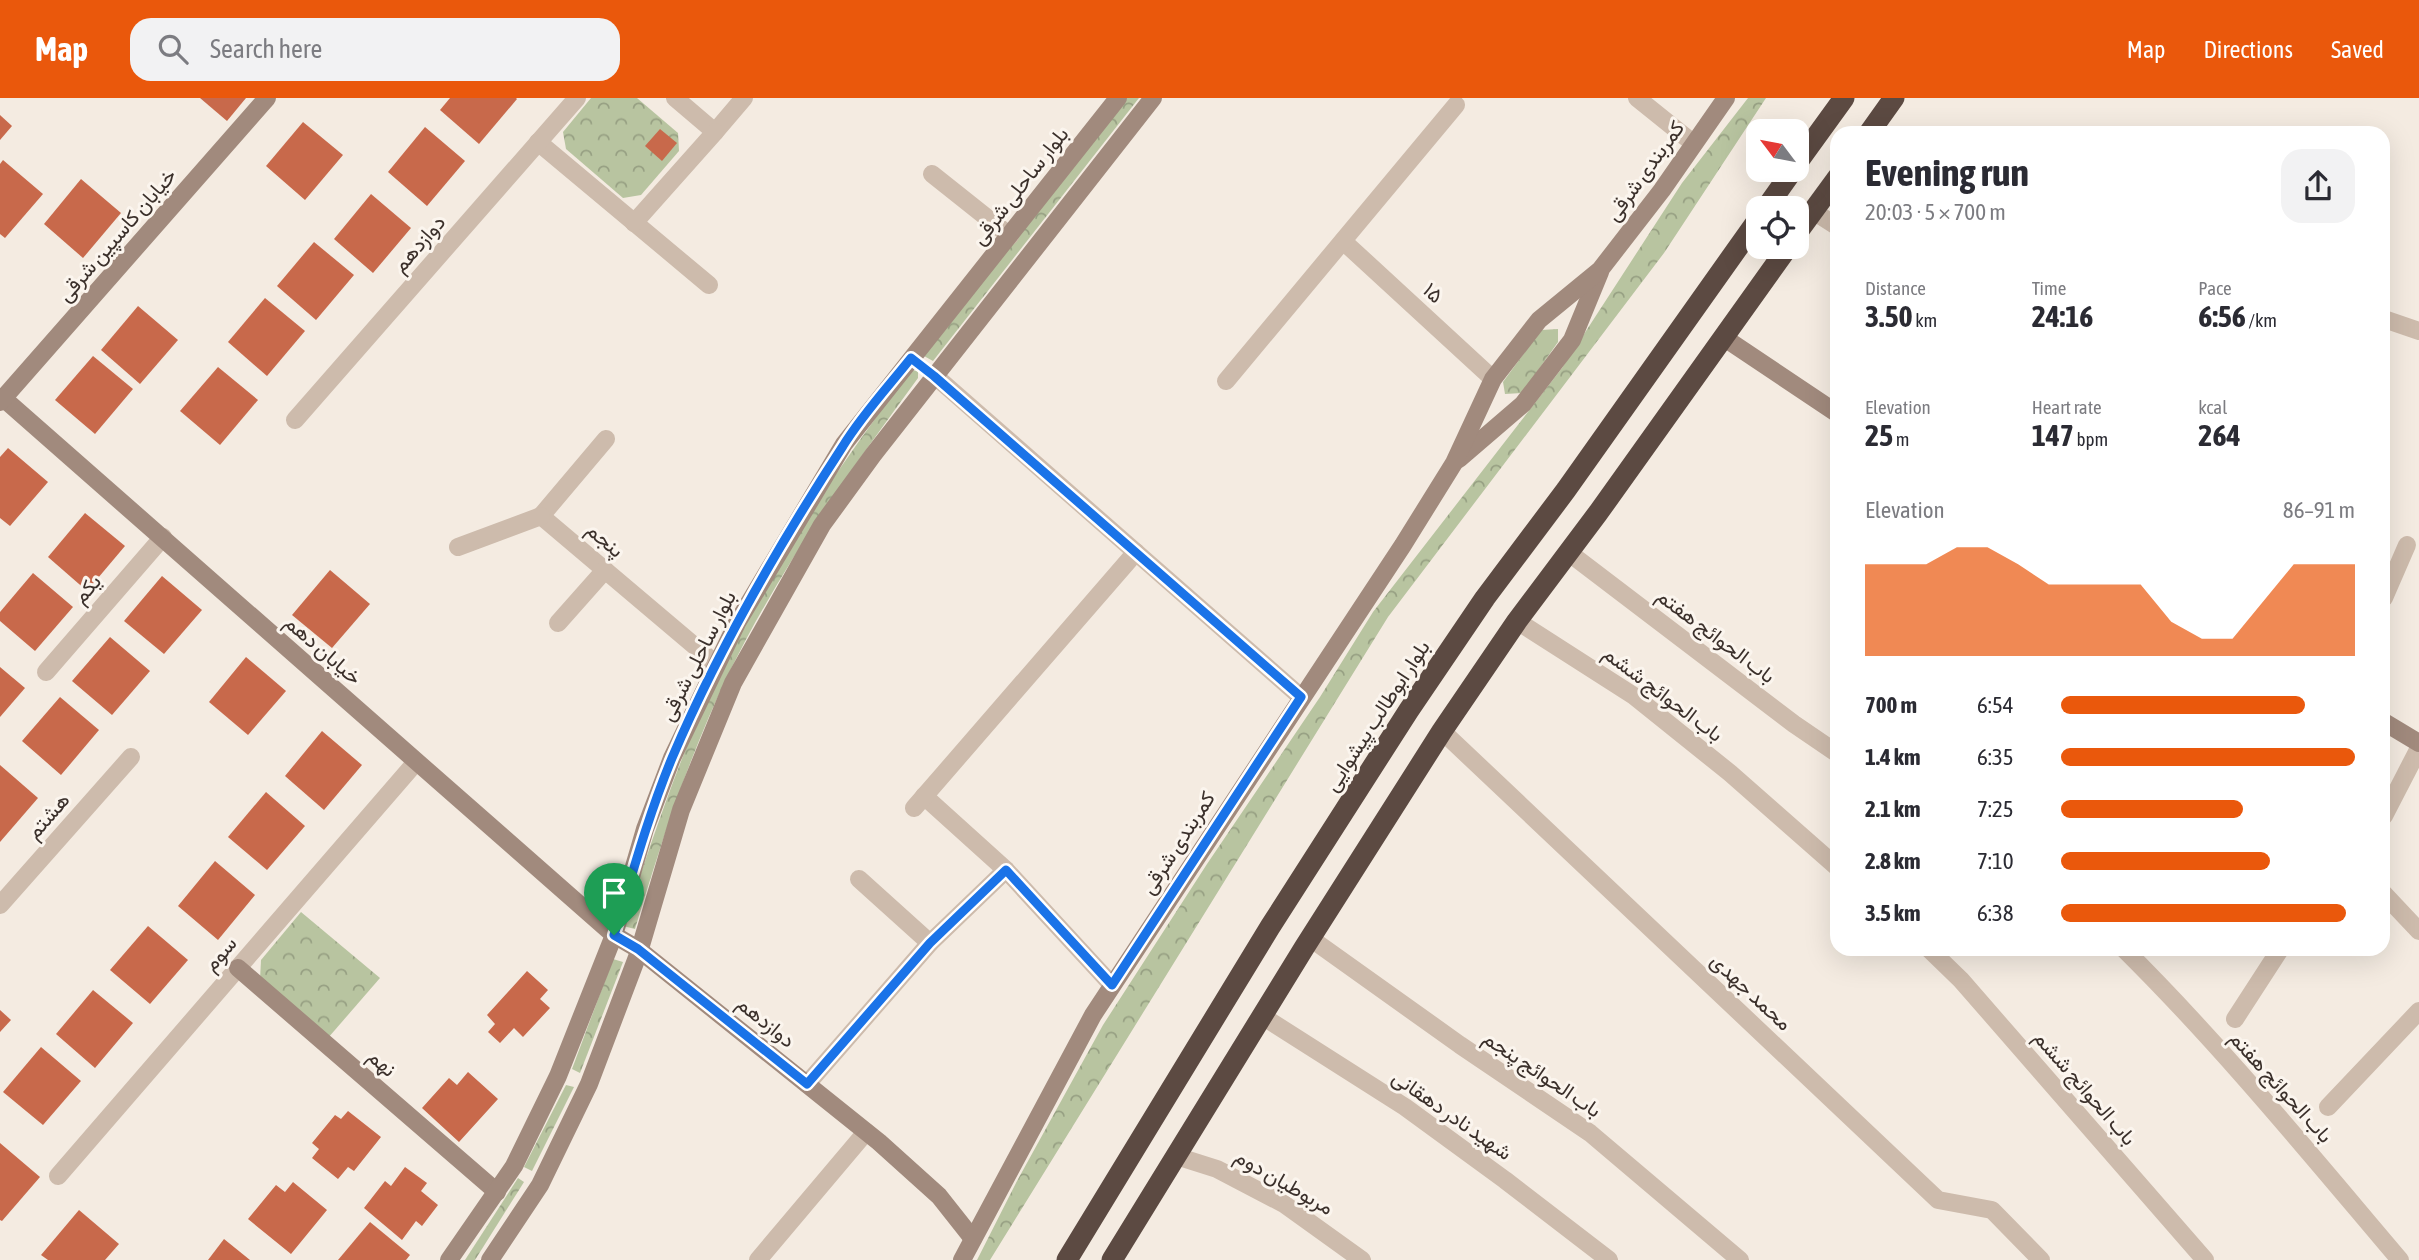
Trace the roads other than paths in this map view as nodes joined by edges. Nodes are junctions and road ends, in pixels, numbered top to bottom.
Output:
1 (267, 98) edge
2 (577, 98) edge
3 (675, 98) edge
4 (744, 98) edge
5 (1118, 98) edge
6 (1153, 98) edge
7 (1637, 98) edge
8 (1727, 98) edge
9 (1844, 98) edge
10 (1894, 98) edge
11 (1456, 106) dead end
12 (1874, 126) edge
13 (715, 132) junction
14 (538, 142) junction
15 (1693, 143) junction
16 (1810, 145) edge
17 (932, 174) dead end
18 (1830, 188) edge
19 (1813, 211) junction
20 (1809, 216) edge
21 (634, 222) junction
22 (1830, 222) edge
23 (1010, 236) junction
24 (1746, 236) edge
25 (1343, 241) junction
26 (1779, 259) edge
27 (1600, 270) junction
28 (709, 285) dead end
29 (2390, 321) edge
30 (2419, 331) edge
31 (1723, 337) junction
32 (911, 358) junction
33 (934, 376) junction
34 (1493, 379) junction
35 (1226, 381) dead end
36 (2, 400) edge
37 (1830, 410) edge
38 (295, 420) dead end
39 (606, 439) dead end
40 (1454, 463) junction
41 (541, 516) junction
42 (163, 537) junction
43 (2407, 545) dead end
44 (458, 547) dead end
45 (1136, 552) junction
46 (1568, 552) junction
47 (605, 570) junction
48 (2390, 584) edge
49 (1517, 621) junction
50 (558, 623) dead end
51 (716, 664) junction
52 (46, 672) dead end
53 (1301, 697) junction
54 (2390, 726) edge
55 (1441, 731) junction
56 (2419, 745) edge
57 (1830, 749) edge
58 (131, 757) dead end
59 (416, 762) junction
60 (2390, 804) edge
61 (1830, 861) edge
62 (1006, 870) junction
63 (859, 879) dead end
64 (2390, 900) edge
65 (0, 905) edge
66 (2419, 931) edge
67 (614, 935) junction
68 (1310, 937) junction
69 (930, 943) junction
70 (638, 949) junction
71 (1936, 956) edge
72 (2131, 956) edge
73 (2276, 956) edge
74 (238, 968) junction
75 (1112, 985) junction
76 (2419, 1011) edge
77 (1262, 1016) junction
78 (2235, 1019) dead end
79 (807, 1084) junction
80 (2328, 1107) dead end
81 (866, 1132) junction
82 (1176, 1156) junction
83 (58, 1176) dead end
84 (497, 1192) junction
85 (973, 1239) junction
86 (1358, 1258) edge
87 (449, 1260) edge
88 (490, 1260) edge
89 (758, 1260) edge
90 (962, 1260) edge
91 (1066, 1260) edge
92 (1112, 1260) edge
93 (1609, 1260) edge
94 (1740, 1260) edge
95 (2041, 1260) edge
96 (2205, 1260) edge
97 (2400, 1260) edge

1 - 36 street, خیابان کاسپین شرقی
2 - 14 street, دوازدهم
3 - 13 street
4 - 13 street
5 - 23 street, بلوار ساحلی شرقی
6 - 33 street, بلوار ساحلی شرقی
7 - 15 street
8 - 15 street, کمربندی شرقی
9 - 16 highway
10 - 12 highway
11 - 25 street
13 - 21 street
14 - 21 street
14 - 38 street, دوازدهم
15 - 27 street, کمربندی شرقی
17 - 23 street
18 - 19 highway
19 - 20 highway
19 - 22 street
21 - 28 street
23 - 32 street, بلوار ساحلی شرقی
24 - 91 highway, بلوار ابوطالب پیشوایی
25 - 34 street, ۱۵
25 - 35 street
26 - 31 highway
27 - 34 street, کمربندی شرقی
27 - 40 street, کمربندی شرقی
29 - 30 street
31 - 37 street
31 - 46 highway
32 - 33 street
32 - 51 street, بلوار ساحلی شرقی
33 - 45 street
33 - 70 street, بلوار ساحلی شرقی
34 - 40 street, کمربندی شرقی
36 - 42 street, خیابان دهم
39 - 41 street
40 - 53 street, کمربندی شرقی
41 - 44 street
41 - 47 street, پنجم
42 - 52 street, یکم
42 - 59 street, خیابان دهم
43 - 48 street
45 - 53 street
45 - 62 street
46 - 49 highway
46 - 57 street, باب الحوائج هفتم
47 - 50 street
47 - 51 street, پنجم
49 - 55 highway
49 - 61 street, باب الحوائج ششم
51 - 67 street, بلوار ساحلی شرقی
53 - 75 street, کمربندی شرقی
54 - 56 street
55 - 68 highway
55 - 95 street, محمد جهدی
56 - 60 street
58 - 65 street, هشتم
59 - 67 street, خیابان دهم
59 - 74 street, سوم
62 - 69 street
62 - 75 street
63 - 69 street
64 - 66 street
67 - 70 street, دوازدهم
67 - 84 street, بلوار ساحلی شرقی
68 - 77 highway
68 - 94 street, باب الحوائج پنجم
69 - 79 street
70 - 79 street, دوازدهم
70 - 88 street, بلوار ساحلی شرقی
71 - 96 street, باب الحوائج ششم
72 - 97 street, باب الحوائج هفتم
73 - 78 street
74 - 83 street, سوم
74 - 84 street, نهم
75 - 85 street, کمربندی شرقی
76 - 80 street
77 - 82 highway
77 - 93 street, شهید نادر دهقانی
79 - 81 street, دوازدهم
81 - 85 street, دوازدهم
81 - 89 street
82 - 86 street, مربوطیان دوم
82 - 92 highway
84 - 87 street, بلوار ساحلی شرقی
85 - 90 street, کمربندی شرقی

